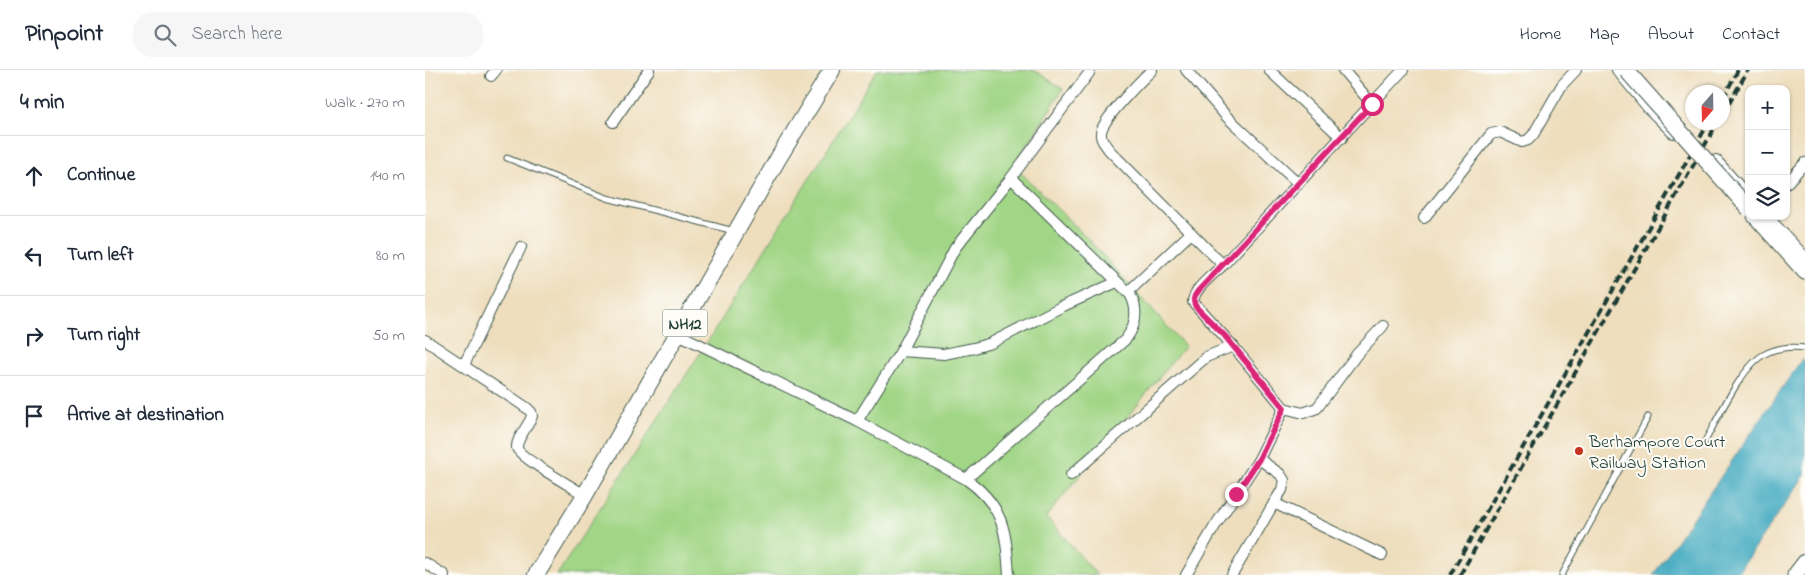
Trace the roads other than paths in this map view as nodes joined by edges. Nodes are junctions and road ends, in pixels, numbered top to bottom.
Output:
1 (649, 70) edge
2 (832, 70) edge
3 (1151, 70) edge
4 (1186, 70) edge
5 (1269, 70) edge
6 (1343, 70) edge
7 (1403, 70) edge
8 (1576, 70) edge
9 (1617, 70) edge
10 (1626, 70) edge
11 (1633, 70) edge
12 (1089, 73) dead end
13 (1372, 104) junction
14 (613, 122) dead end
15 (1342, 138) junction
16 (507, 158) dead end
17 (1805, 163) edge
18 (1011, 178) junction
19 (1790, 180) edge
20 (1297, 183) junction
21 (1745, 193) edge
22 (1745, 204) edge
23 (1424, 218) dead end
24 (1759, 220) edge
25 (1771, 220) edge
26 (737, 232) junction
27 (1191, 233) junction
28 (521, 247) dead end
29 (1805, 256) edge
30 (1223, 265) junction
31 (1805, 272) edge
32 (1805, 281) edge
33 (1117, 282) junction
34 (1128, 292) junction
35 (1383, 326) dead end
36 (678, 334) junction
37 (425, 340) edge
38 (1233, 346) junction
39 (1805, 348) edge
40 (901, 351) junction
41 (464, 364) junction
42 (1284, 408) junction
43 (1648, 417) dead end
44 (857, 421) junction
45 (1704, 443) dead end
46 (1259, 459) junction
47 (1071, 475) dead end
48 (966, 480) junction
49 (585, 495) junction
50 (1274, 503) junction
51 (1382, 555) dead end
52 (1805, 562) edge
53 (425, 563) edge
54 (444, 575) edge
55 (536, 575) edge
56 (1009, 575) edge
57 (1186, 575) edge
58 (1233, 575) edge
59 (1562, 575) edge
60 (1795, 575) edge

1 - 14 street
2 - 26 main road, NH12
3 - 27 street
4 - 20 street
5 - 15 street
6 - 13 street
7 - 13 street
8 - 23 street
9 - 32 street
10 - 22 street, bridge
11 - 21 street
12 - 18 street
13 - 15 street
15 - 20 street
16 - 26 lane
17 - 19 street
18 - 33 street
18 - 40 street
20 - 30 street
24 - 31 street
25 - 29 street
26 - 36 main road, NH12
27 - 30 street
27 - 34 street
28 - 41 street
30 - 38 street
33 - 34 street
33 - 40 street
34 - 48 street
35 - 42 street
36 - 44 street
36 - 49 main road, NH12
37 - 41 street
38 - 42 street
38 - 47 street
39 - 45 lane
40 - 44 street
41 - 49 street
42 - 46 street
43 - 59 lane
44 - 48 street
46 - 50 street
46 - 57 street
48 - 56 street
49 - 55 main road, NH12
50 - 51 street
50 - 58 street
52 - 60 street
53 - 54 street

